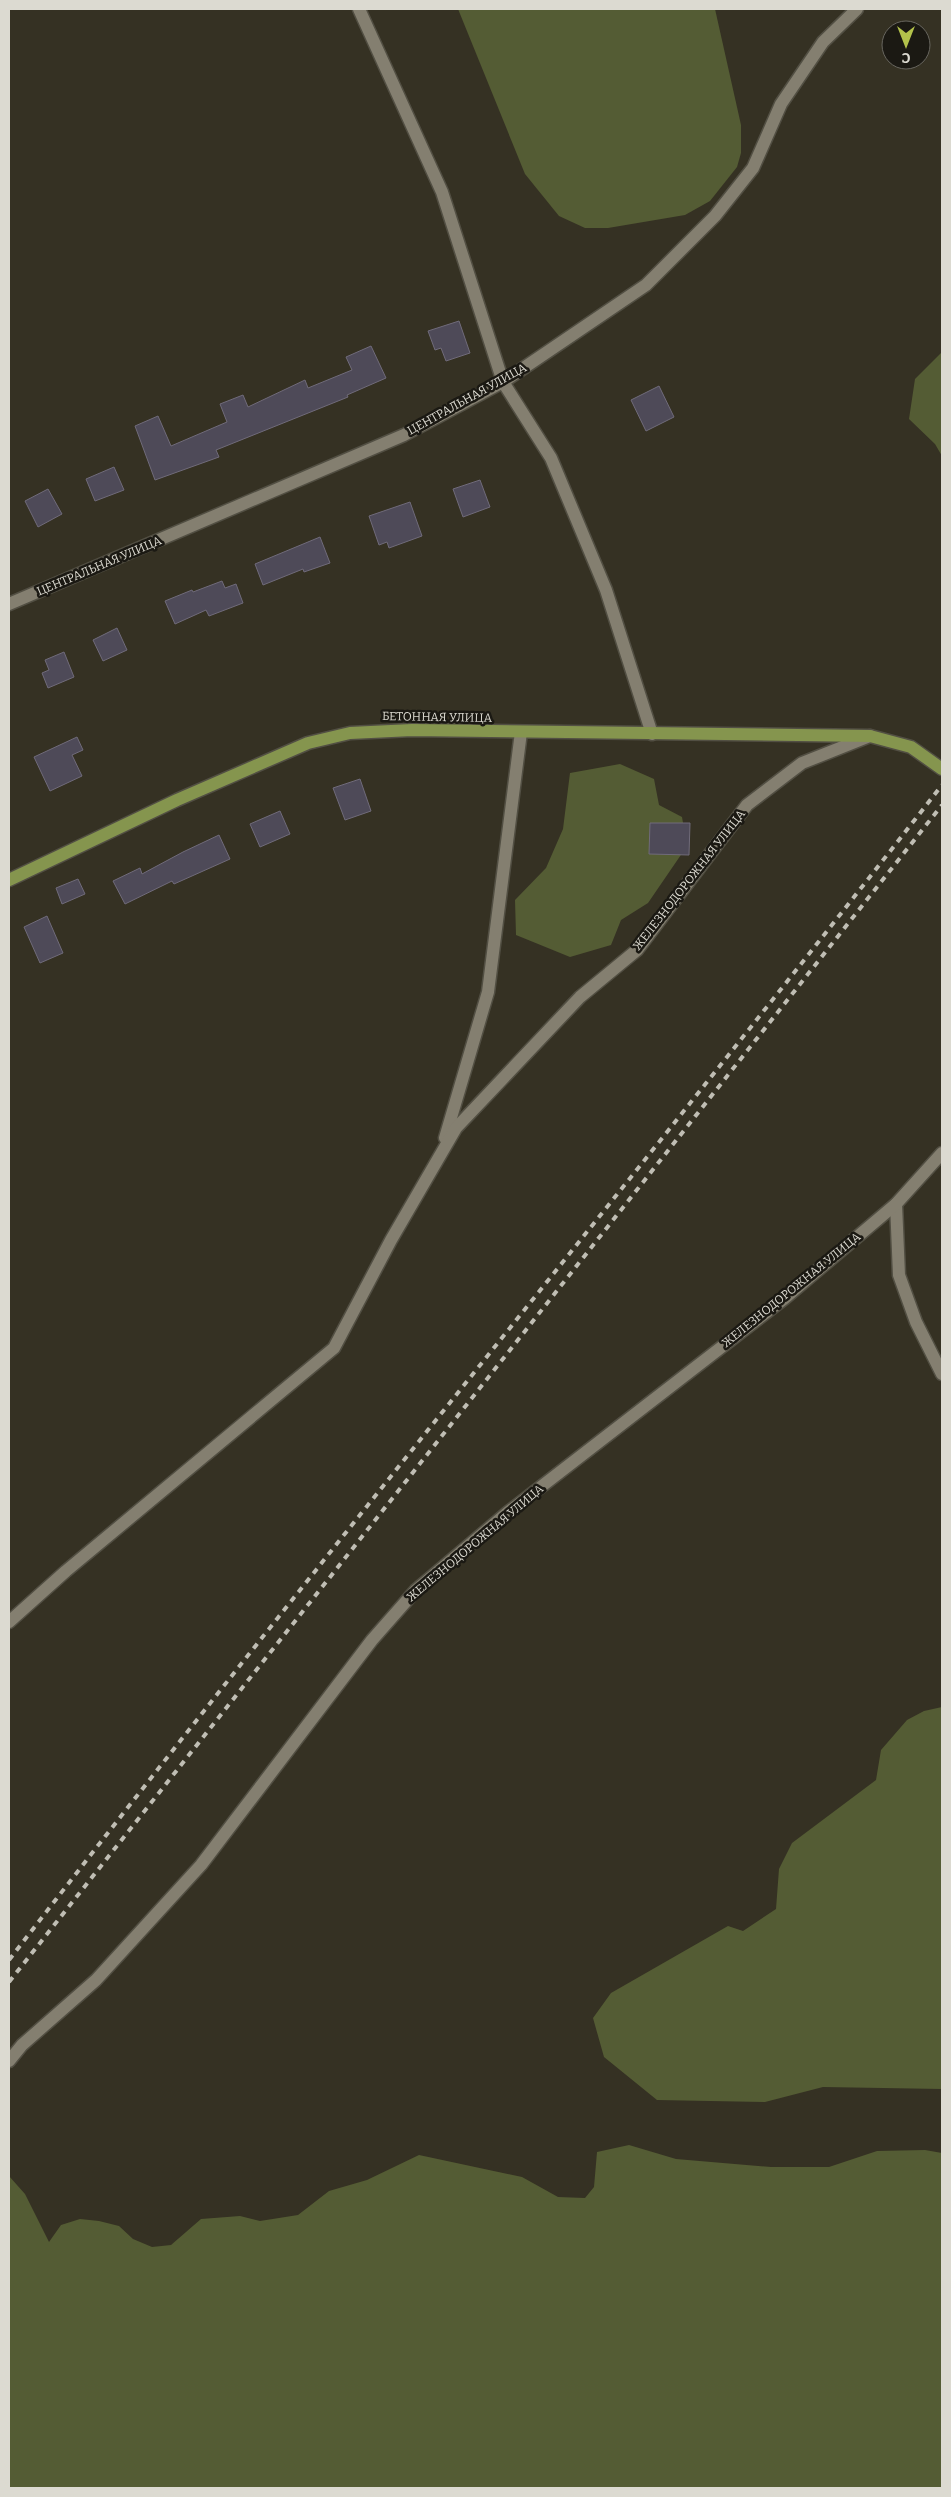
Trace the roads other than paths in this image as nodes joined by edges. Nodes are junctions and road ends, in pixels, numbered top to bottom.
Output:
1 (359, 9) edge
2 (857, 9) edge
3 (503, 382) junction
4 (9, 604) edge
5 (521, 732) junction
6 (652, 734) junction
7 (870, 736) junction
8 (942, 769) edge
9 (9, 880) edge
10 (942, 1153) edge
11 (438, 1159) junction
12 (896, 1204) junction
13 (942, 1374) edge
14 (9, 1622) edge
15 (9, 2061) edge

1 - 3 street
2 - 3 street, ЦЕНТРАЛЬНАЯ УЛИЦА
3 - 4 street, ЦЕНТРАЛЬНАЯ УЛИЦА
3 - 6 street
5 - 6 main road, БЕТОННАЯ УЛИЦА
5 - 9 main road, БЕТОННАЯ УЛИЦА
5 - 11 street
6 - 7 main road, БЕТОННАЯ УЛИЦА
7 - 8 main road, БЕТОННАЯ УЛИЦА
7 - 11 street, ЖЕЛЕЗНОДОРОЖНАЯ УЛИЦА
10 - 12 street, ЖЕЛЕЗНОДОРОЖНАЯ УЛИЦА
11 - 14 street, ЖЕЛЕЗНОДОРОЖНАЯ УЛИЦА
12 - 13 street
12 - 15 street, ЖЕЛЕЗНОДОРОЖНАЯ УЛИЦА

